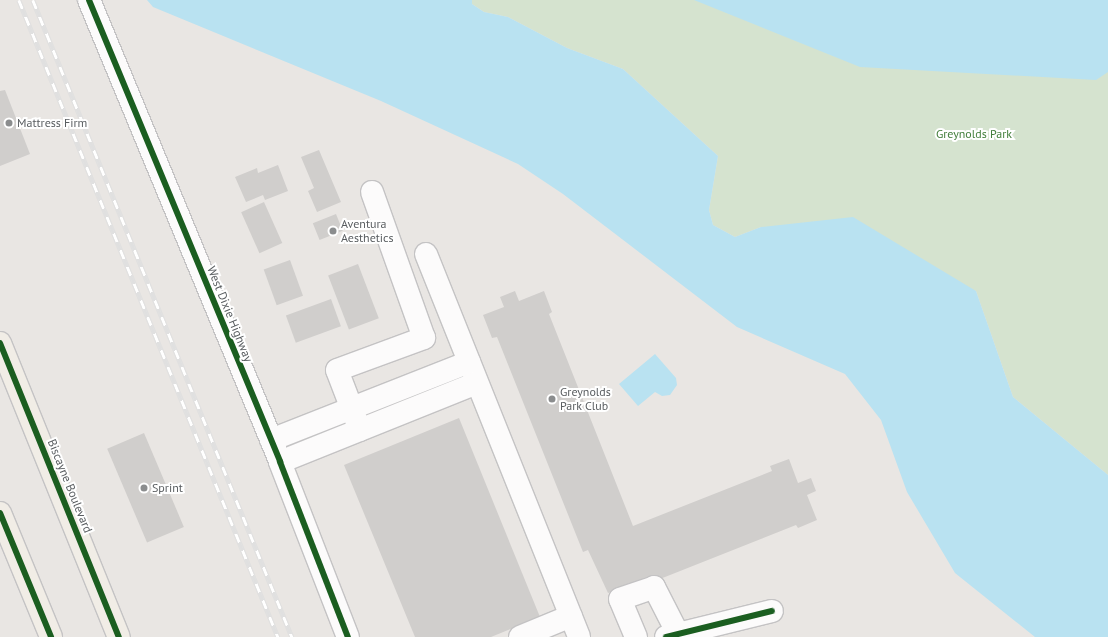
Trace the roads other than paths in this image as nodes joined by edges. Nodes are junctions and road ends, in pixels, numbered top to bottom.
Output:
1 (89, 0) edge
2 (372, 192) dead end
3 (426, 254) dead end
4 (0, 343) edge
5 (469, 362) junction
6 (477, 383) junction
7 (395, 390) junction
8 (351, 408) junction
9 (404, 413) junction
10 (360, 430) junction
11 (271, 440) junction
12 (280, 462) junction
13 (0, 513) edge
14 (772, 611) dead end
15 (570, 616) junction
16 (671, 635) edge
17 (51, 637) edge
18 (119, 637) edge
19 (348, 637) edge
20 (520, 637) edge
21 (579, 637) edge
22 (636, 637) edge

1 - 11 street, West Dixie Highway
2 - 8 street
3 - 5 street
4 - 18 main road, Biscayne Boulevard
5 - 6 street
5 - 7 street
6 - 9 street
6 - 15 street
7 - 8 street
7 - 9 street
8 - 10 street
8 - 11 street
9 - 10 street
10 - 12 street
11 - 12 street, West Dixie Highway
12 - 19 street, West Dixie Highway
13 - 17 main road
14 - 16 street
15 - 20 street
15 - 21 street
16 - 22 street

